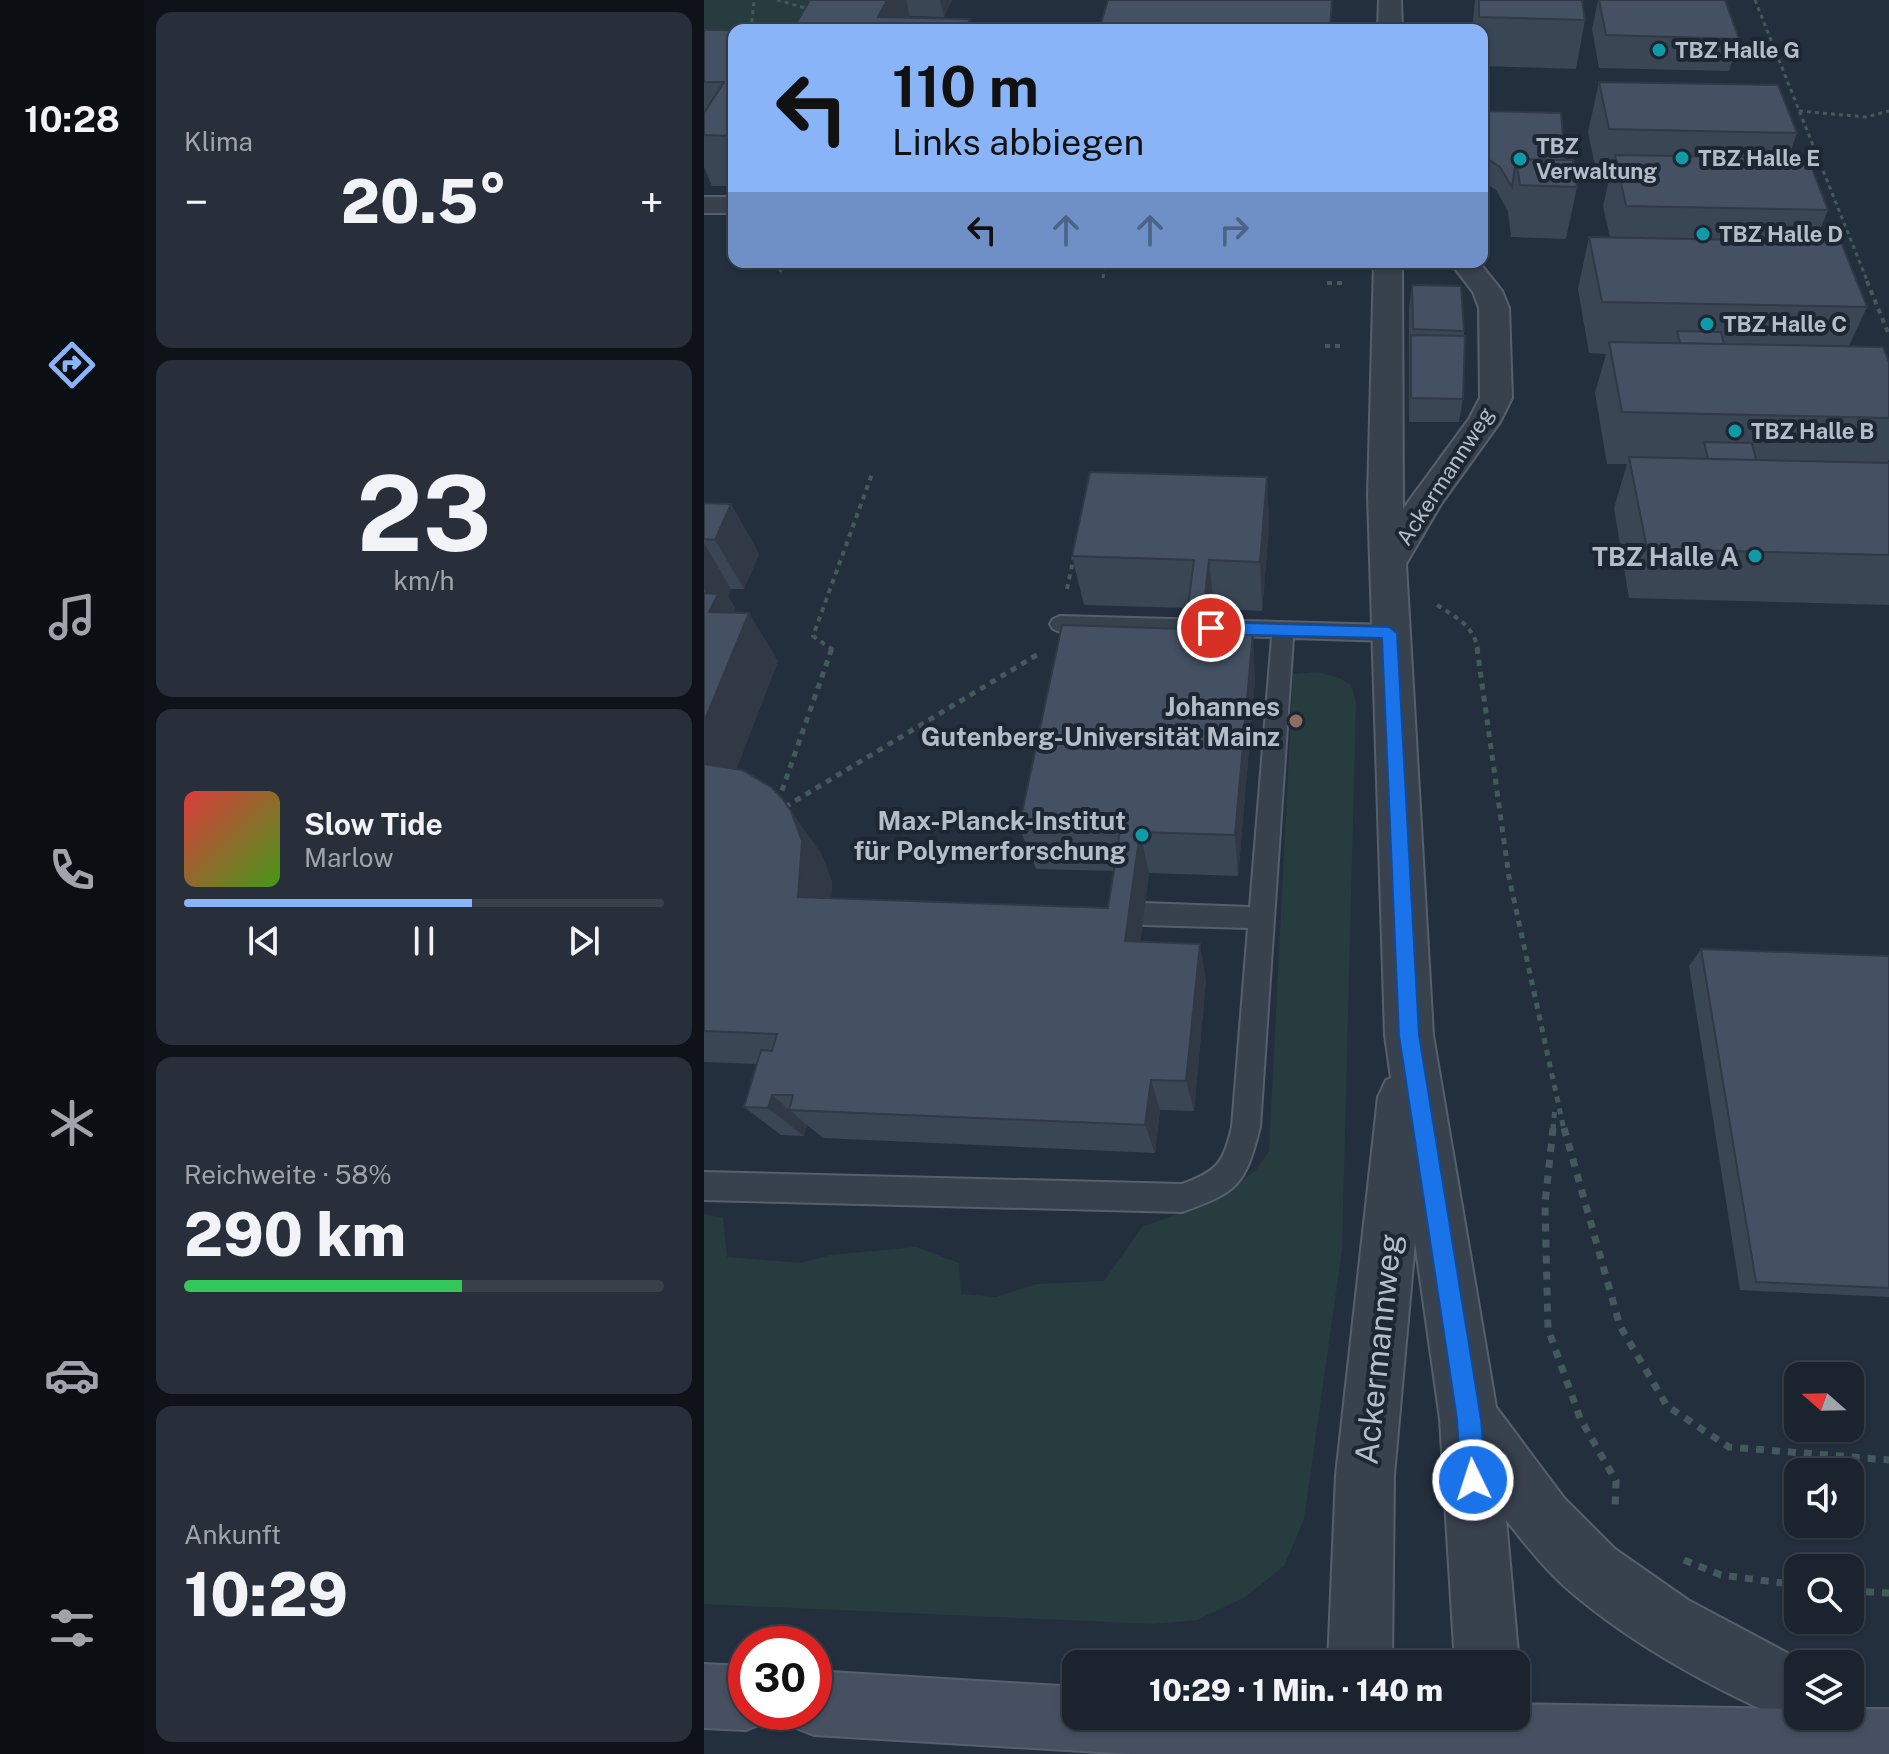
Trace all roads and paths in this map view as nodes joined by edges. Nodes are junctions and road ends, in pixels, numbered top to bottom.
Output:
1 (754, 0) edge
2 (777, 0) edge
3 (1390, 0) edge
4 (1755, 0) edge
5 (813, 10) edge
6 (752, 24) edge
7 (1390, 24) edge
8 (1889, 103) edge
9 (1799, 111) junction
10 (1887, 112) edge
11 (704, 205) edge
12 (728, 205) edge
13 (782, 268) edge
14 (1105, 268) edge
15 (1469, 268) edge
16 (780, 272) dead end
17 (1103, 278) dead end
18 (1409, 280) edge
19 (1487, 291) junction
20 (1889, 335) edge
21 (872, 474) dead end
22 (1075, 551) edge
23 (1388, 564) junction
24 (1389, 617) junction
25 (1060, 624) junction
26 (1283, 630) junction
27 (1144, 914) dead end
28 (1261, 918) junction
29 (1409, 1035) junction
30 (1556, 1101) junction
31 (704, 1186) edge
32 (1469, 1419) junction
33 (1889, 1460) edge
34 (1614, 1517) dead end
35 (1681, 1558) dead end
36 (1784, 1583) edge
37 (1864, 1592) edge
38 (1889, 1593) edge
39 (1360, 1650) edge
40 (1486, 1650) edge
41 (1784, 1685) edge
42 (704, 1696) edge
43 (728, 1697) edge
44 (832, 1705) edge
45 (1864, 1728) edge
46 (1359, 1733) edge
47 (1492, 1736) edge
48 (1112, 1738) edge
49 (1889, 1741) edge

1 - 6 path
2 - 5 path
3 - 7 street
4 - 9 path
8 - 10 path
9 - 10 path
9 - 20 path
11 - 12 street
13 - 16 path
14 - 17 path
15 - 19 street, Ackermannweg
18 - 19 street, Ackermannweg
18 - 23 street, Ackermannweg
19 - 23 street, Ackermannweg
21 - 25 path
22 - 25 path
23 - 24 street, Ackermannweg
24 - 26 lane
24 - 29 street, Ackermannweg
24 - 30 path
25 - 26 lane
26 - 28 lane
27 - 28 lane
28 - 31 lane
29 - 32 street, Ackermannweg
29 - 39 street, Ackermannweg
30 - 33 path
30 - 34 path
32 - 40 street, Ackermannweg
32 - 41 street, Ackermannweg
35 - 36 path
37 - 38 path
42 - 43 main road
44 - 48 main road
45 - 49 street
46 - 47 main road
46 - 48 main road
47 - 49 main road

